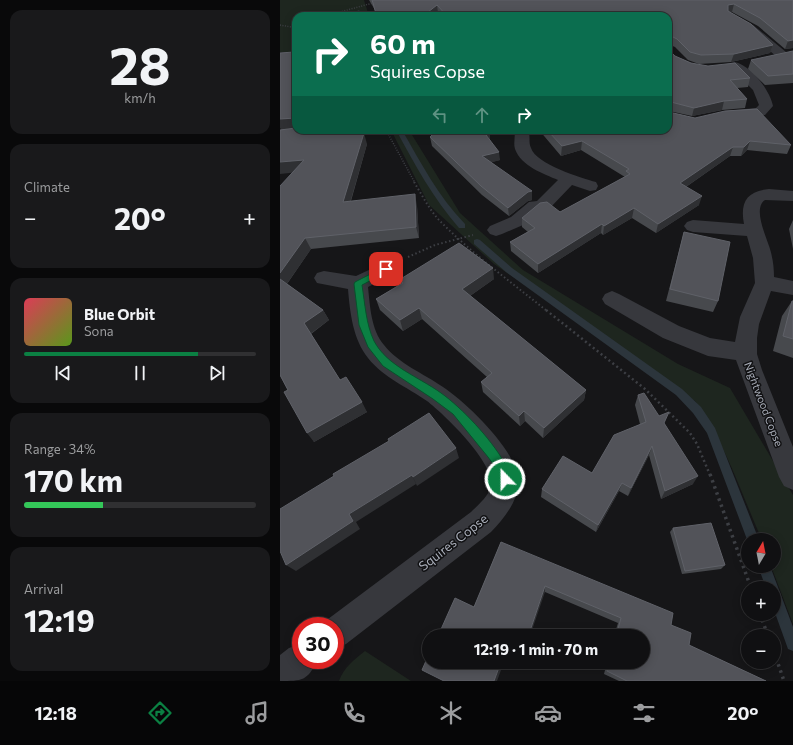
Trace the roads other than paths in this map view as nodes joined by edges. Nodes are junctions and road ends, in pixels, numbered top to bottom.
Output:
1 (739, 21) edge
2 (788, 54) edge
3 (764, 59) edge
4 (750, 62) edge
5 (717, 116) edge
6 (523, 134) edge
7 (569, 179) junction
8 (590, 186) dead end
9 (793, 196) edge
10 (693, 226) dead end
11 (496, 230) road end
12 (754, 231) junction
13 (386, 269) road end
14 (324, 278) dead end
15 (765, 283) junction
16 (358, 284) junction
17 (793, 288) edge
18 (612, 299) dead end
19 (746, 353) junction
20 (793, 477) edge
21 (344, 626) edge
22 (292, 667) edge
23 (280, 676) edge

1 - 2 street
2 - 3 street
4 - 5 street
6 - 7 street
7 - 8 street
7 - 11 street
9 - 12 street
10 - 12 street
12 - 15 street
13 - 16 street
14 - 16 street
15 - 17 street
15 - 19 street, Nightwood Copse
16 - 21 street, Squires Copse
18 - 19 street, Nightwood Copse
19 - 20 street, Nightwood Copse
22 - 23 street

